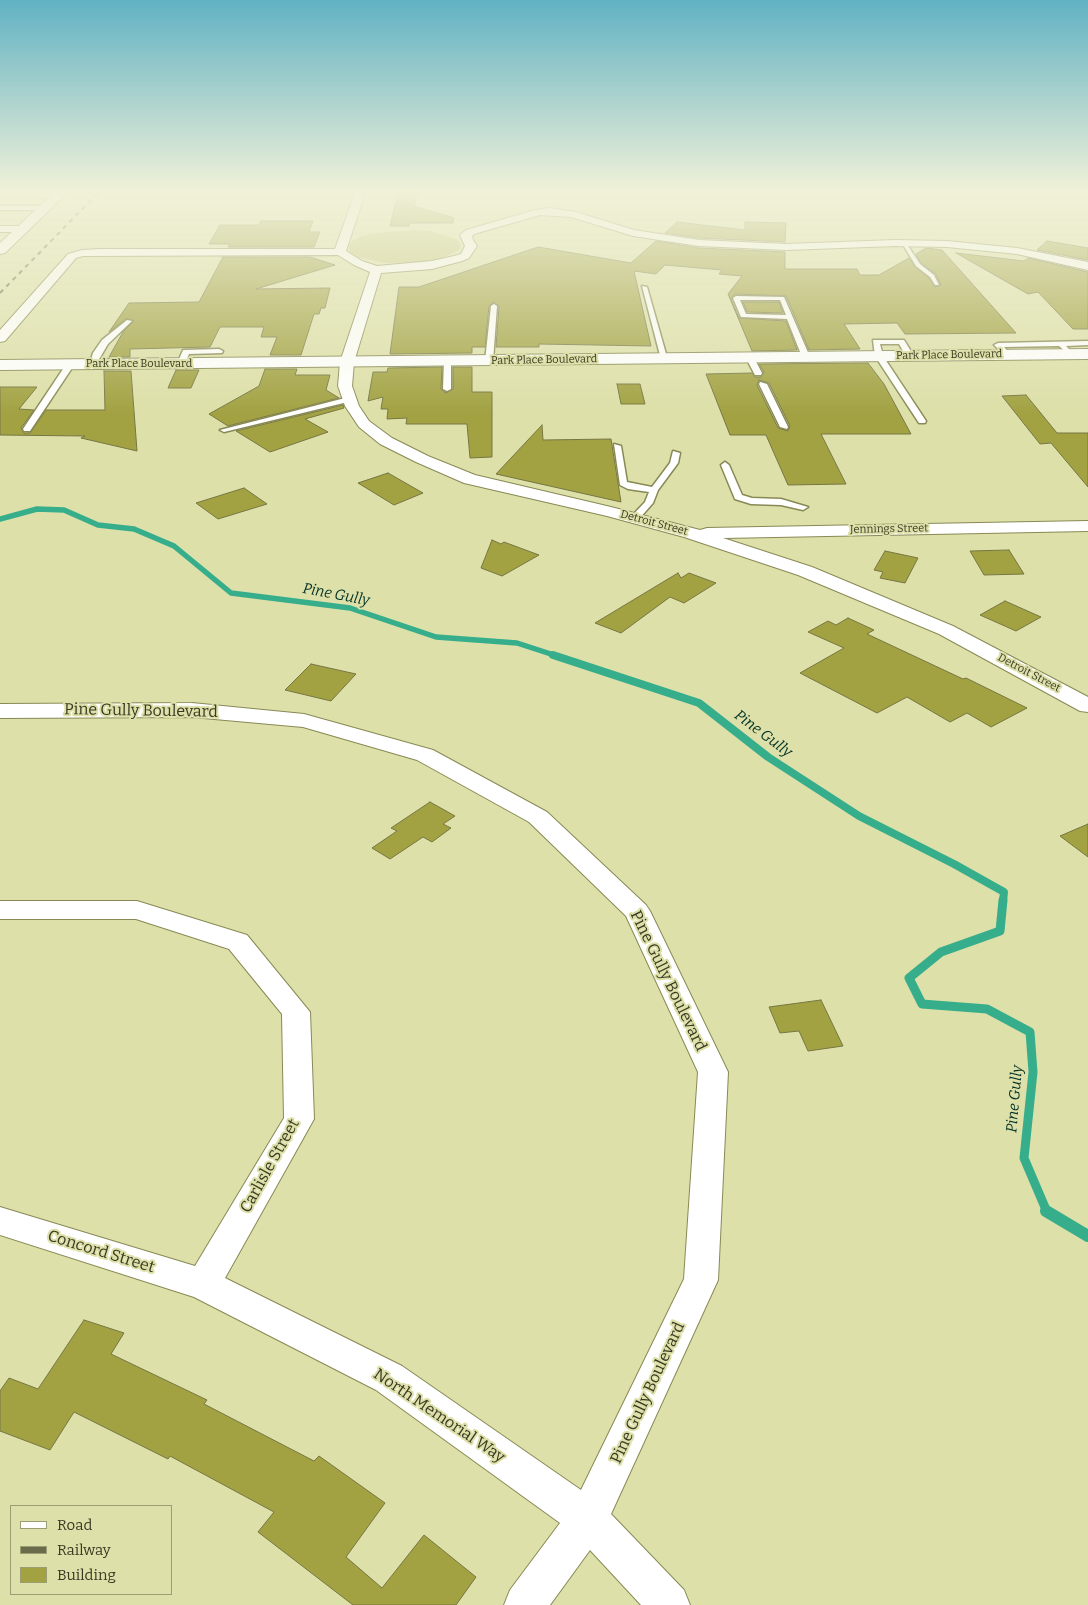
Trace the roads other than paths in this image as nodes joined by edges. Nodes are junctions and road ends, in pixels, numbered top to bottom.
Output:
1 (65, 264) edge
2 (360, 264) edge
3 (437, 264) edge
4 (917, 264) edge
5 (376, 270) junction
6 (937, 284) dead end
7 (644, 287) dead end
8 (494, 306) dead end
9 (790, 317) junction
10 (129, 321) dead end
11 (0, 338) edge
12 (1088, 344) edge
13 (1066, 349) junction
14 (219, 351) dead end
15 (1088, 354) edge
16 (879, 356) junction
17 (806, 357) junction
18 (750, 358) junction
19 (666, 359) junction
20 (446, 361) junction
21 (489, 361) junction
22 (347, 362) junction
23 (92, 364) junction
24 (181, 364) junction
25 (0, 365) edge
26 (70, 365) junction
27 (758, 373) dead end
28 (763, 384) dead end
29 (447, 389) dead end
30 (350, 399) junction
31 (922, 421) dead end
32 (784, 427) dead end
33 (27, 429) dead end
34 (224, 430) dead end
35 (617, 446) dead end
36 (676, 453) dead end
37 (726, 465) dead end
38 (654, 490) junction
39 (802, 507) dead end
40 (635, 518) junction
41 (1088, 526) edge
42 (690, 533) junction
43 (1088, 706) edge
44 (0, 711) edge
45 (0, 910) edge
46 (0, 1221) edge
47 (203, 1284) junction
48 (588, 1519) junction
49 (525, 1605) edge
50 (669, 1605) edge

1 - 11 street
2 - 5 street
3 - 5 street
4 - 6 lane
5 - 22 street, Detroit Street
7 - 19 lane
8 - 21 lane
9 - 9 lane
9 - 17 lane
10 - 23 lane
12 - 13 lane
13 - 15 street, Park Place Boulevard
13 - 16 street, Park Place Boulevard
14 - 24 lane
16 - 17 street, Park Place Boulevard
16 - 31 lane
17 - 18 street, Park Place Boulevard
18 - 19 street, Park Place Boulevard
18 - 27 lane
19 - 21 street, Park Place Boulevard
20 - 21 street, Park Place Boulevard
20 - 22 street, Park Place Boulevard
20 - 29 lane
22 - 24 street, Park Place Boulevard
22 - 30 street, Detroit Street
23 - 24 street, Park Place Boulevard
23 - 26 street, Park Place Boulevard
25 - 26 street, Park Place Boulevard
26 - 33 lane
28 - 32 lane
30 - 34 lane
30 - 40 street, Detroit Street
35 - 38 lane
36 - 38 lane
37 - 39 lane
38 - 40 lane
40 - 42 street, Detroit Street
41 - 42 street, Jennings Street
42 - 43 street, Detroit Street
44 - 48 street, Pine Gully Boulevard
45 - 47 street, Carlisle Street
46 - 47 street, Concord Street
47 - 48 street, North Memorial Way
48 - 49 street, Pine Gully Boulevard
48 - 50 street

